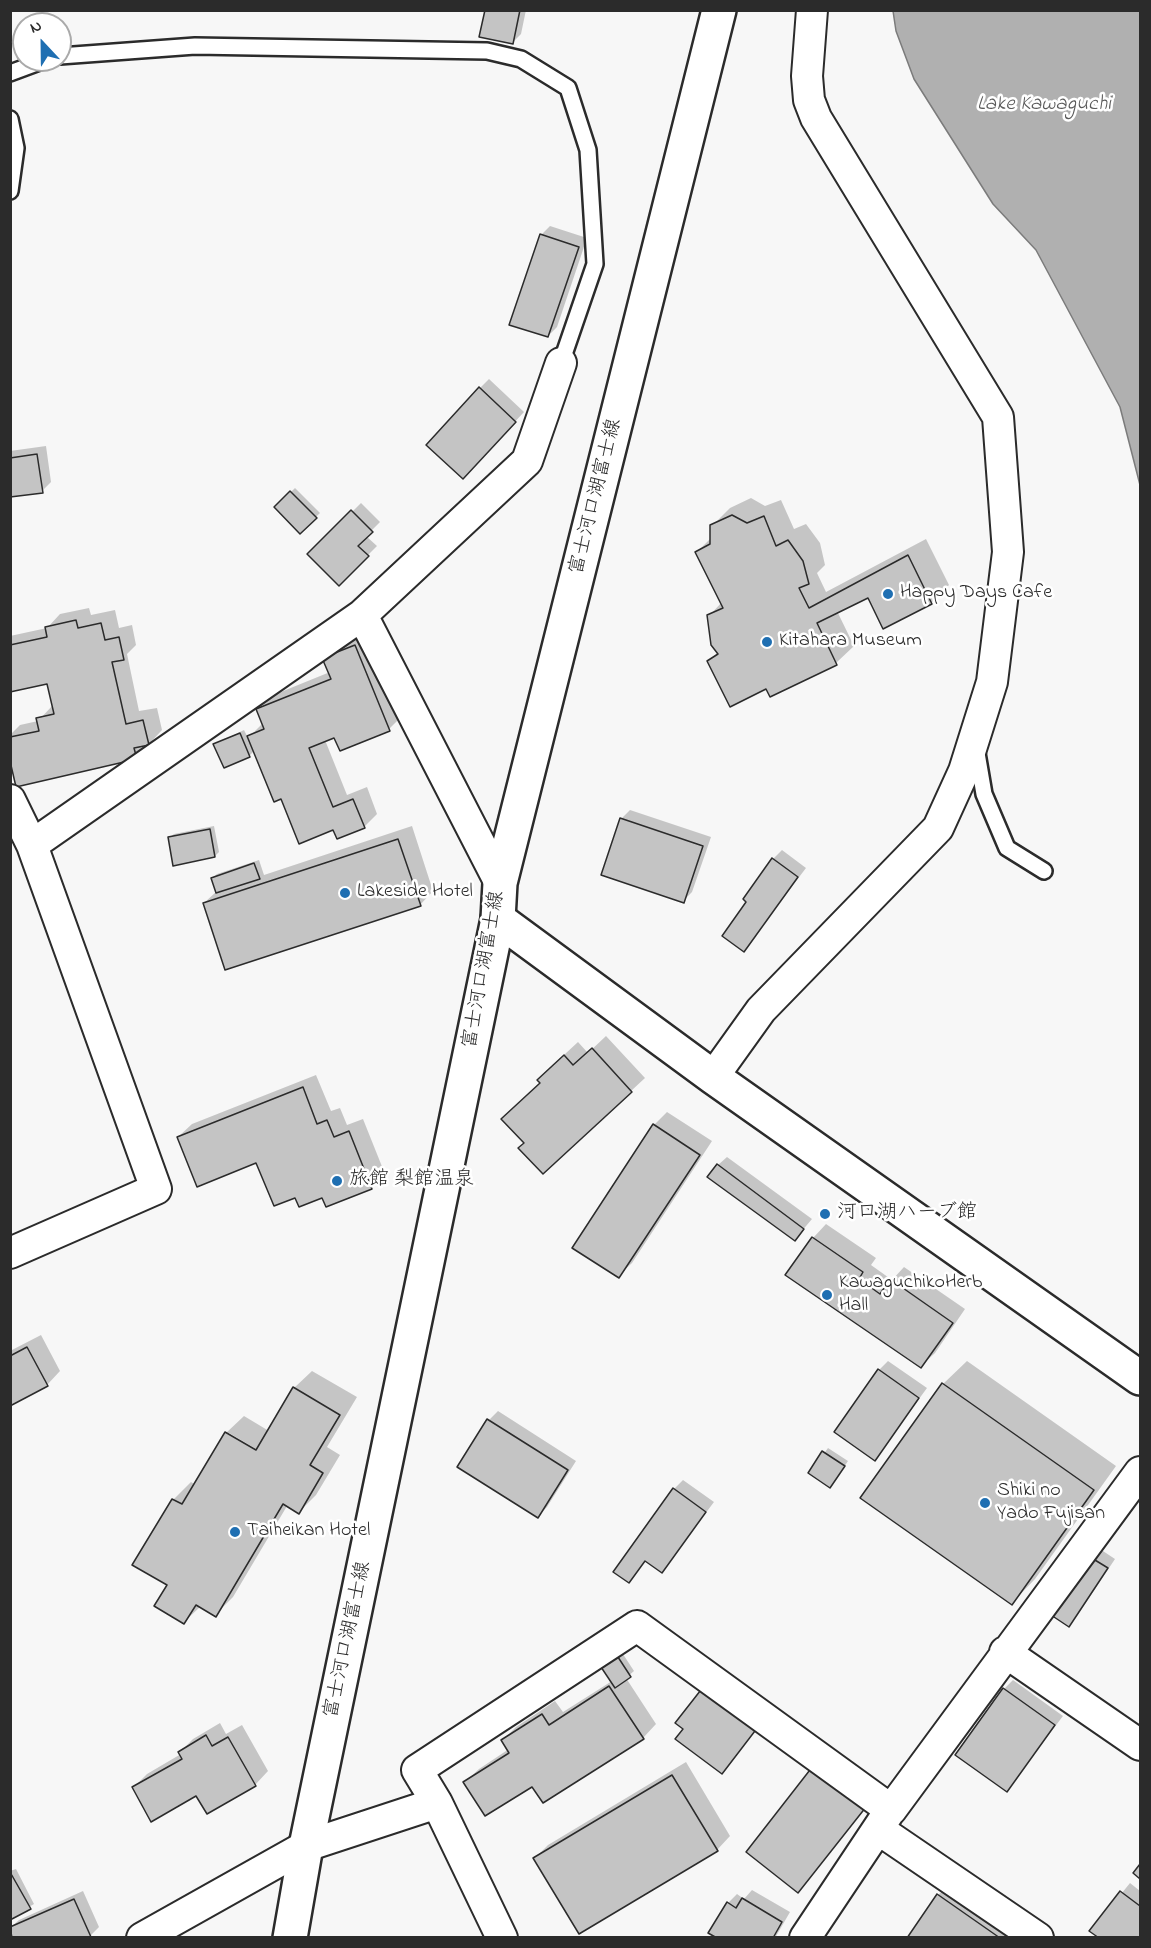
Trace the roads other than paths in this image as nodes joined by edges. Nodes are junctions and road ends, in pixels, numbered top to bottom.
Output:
1 (719, 10) edge
2 (812, 10) edge
3 (72, 55) edge
4 (10, 119) edge
5 (10, 191) edge
6 (561, 363) joint
7 (362, 615) junction
8 (974, 738) junction
9 (10, 800) edge
10 (32, 845) junction
11 (1044, 871) dead end
12 (500, 883) junction
13 (498, 919) junction
14 (713, 1077) junction
15 (10, 1253) edge
16 (1140, 1378) edge
17 (1140, 1472) edge
18 (1005, 1652) junction
19 (1140, 1745) edge
20 (437, 1803) junction
21 (885, 1820) junction
22 (306, 1846) junction
23 (142, 1938) edge
24 (290, 1938) edge
25 (502, 1938) edge
26 (805, 1938) edge
27 (1038, 1938) edge

1 - 12 main road, 富士河口湖富士線
2 - 8 street
3 - 6 lane
4 - 5 lane
6 - 7 street
7 - 10 street
7 - 12 street
8 - 11 lane
8 - 14 street
9 - 10 street
10 - 15 street
12 - 13 main road, 富士河口湖富士線
13 - 14 main road
13 - 22 main road, 富士河口湖富士線
14 - 16 main road
17 - 18 street
18 - 19 street
18 - 21 street
20 - 21 street
20 - 22 street
20 - 25 street
21 - 26 street
21 - 27 street
22 - 23 street
22 - 24 main road, 富士河口湖富士線

